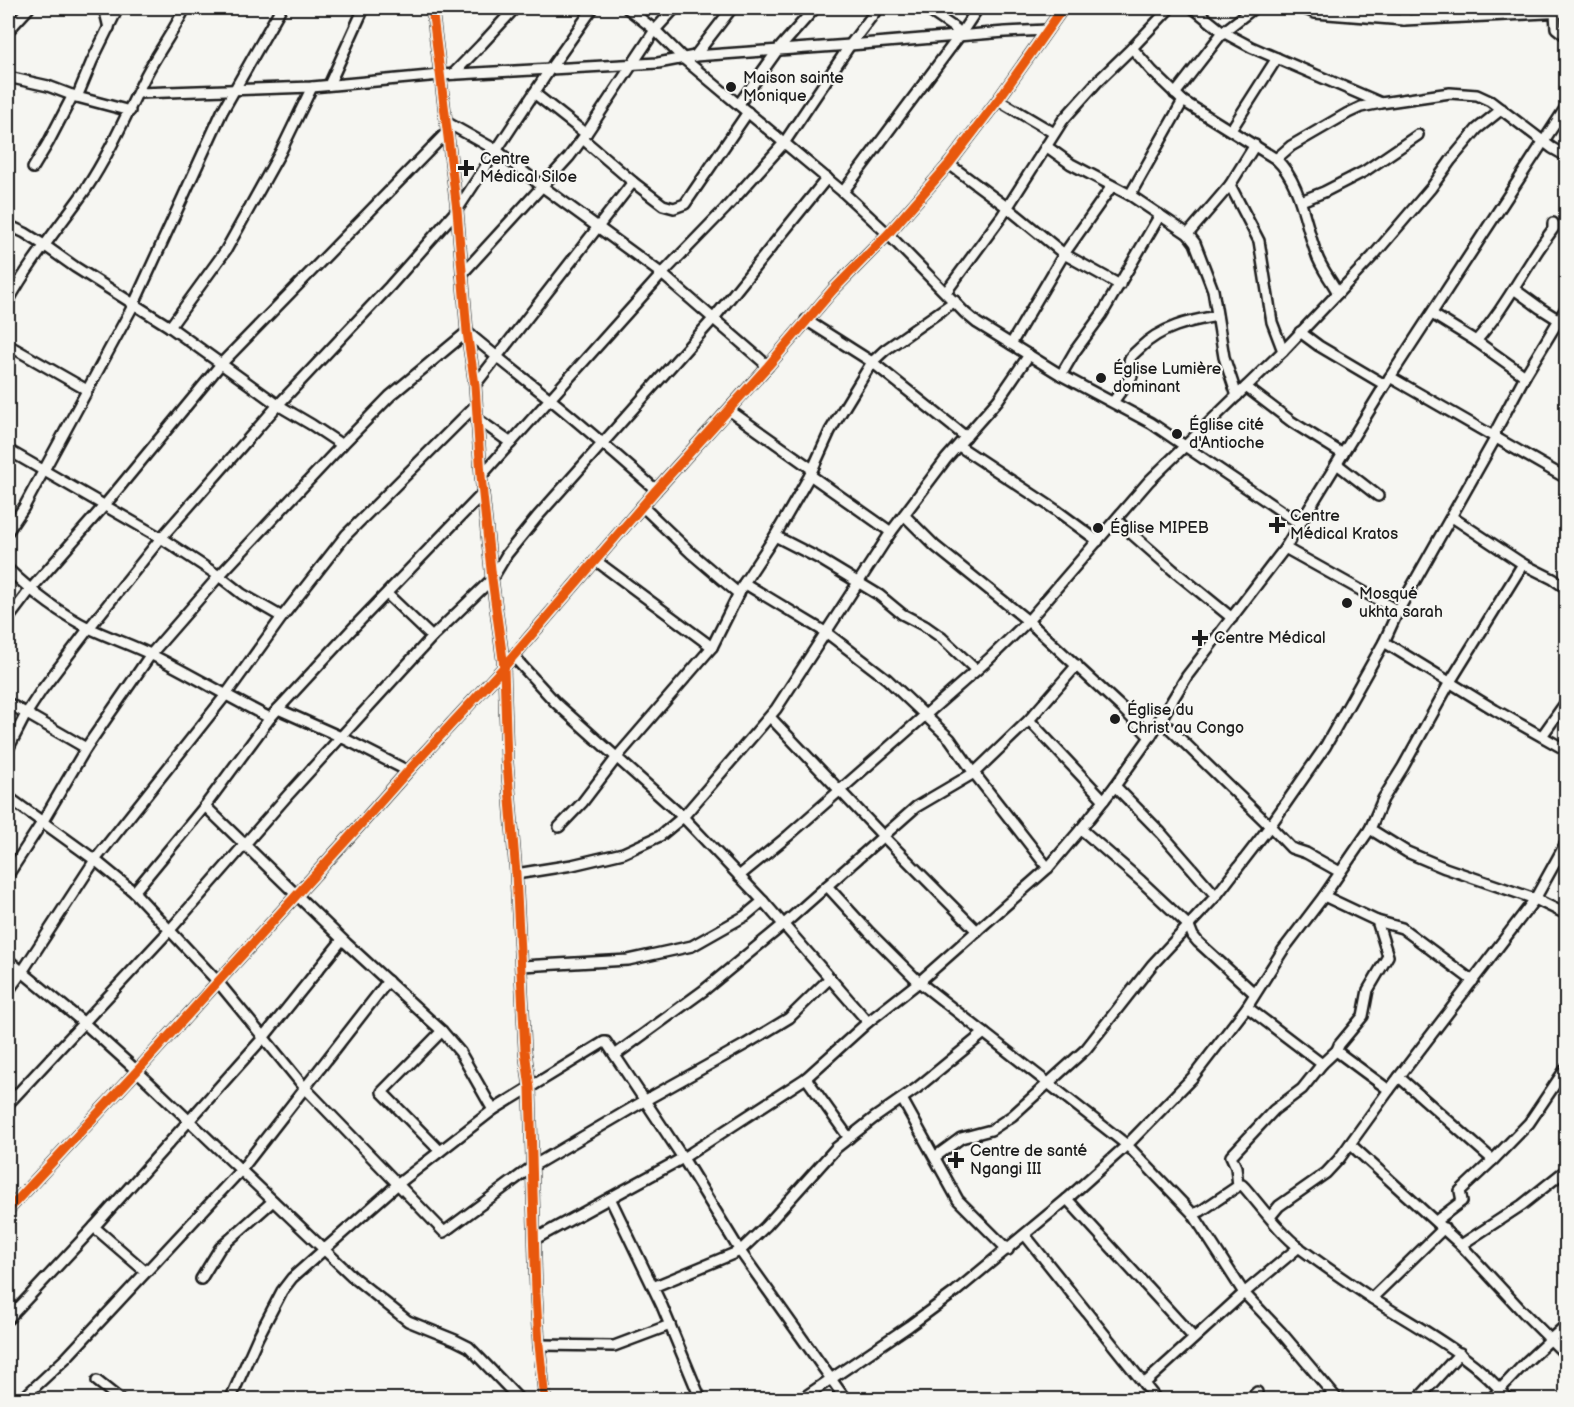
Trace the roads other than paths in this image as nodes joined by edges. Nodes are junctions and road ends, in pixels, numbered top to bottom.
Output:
1 (29, 8) edge
2 (104, 8) edge
3 (118, 8) edge
4 (186, 8) edge
5 (281, 8) edge
6 (364, 8) edge
7 (432, 8) edge
8 (514, 8) edge
9 (593, 8) edge
10 (627, 8) edge
11 (675, 8) edge
12 (732, 8) edge
13 (815, 8) edge
14 (878, 8) edge
15 (925, 8) edge
16 (978, 8) edge
17 (1063, 8) edge
18 (1167, 8) edge
19 (1193, 8) edge
20 (1254, 8) edge
21 (1302, 8) edge
22 (1405, 8) edge
23 (1556, 10) edge
24 (1566, 12) edge
25 (1404, 20) junction
26 (109, 28) junction
27 (655, 30) junction
28 (1047, 30) junction
29 (8, 31) edge
30 (1223, 32) junction
31 (960, 35) junction
32 (1566, 36) edge
33 (850, 45) junction
34 (1132, 48) junction
35 (777, 51) junction
36 (695, 56) junction
37 (1277, 58) junction
38 (684, 59) junction
39 (632, 64) junction
40 (550, 69) junction
41 (453, 74) junction
42 (440, 75) junction
43 (8, 77) edge
44 (329, 85) junction
45 (312, 87) junction
46 (235, 90) junction
47 (139, 93) junction
48 (534, 93) junction
49 (75, 96) junction
50 (1179, 97) junction
51 (998, 100) junction
52 (1381, 103) junction
53 (739, 104) junction
54 (1566, 107) edge
55 (1502, 109) junction
56 (130, 111) junction
57 (747, 112) junction
58 (446, 122) junction
59 (1231, 130) junction
60 (447, 132) junction
61 (1054, 133) junction
62 (1418, 135) dead end
63 (585, 136) junction
64 (1544, 142) junction
65 (784, 143) junction
66 (1046, 146) junction
67 (1255, 146) junction
68 (496, 150) junction
69 (1566, 156) edge
70 (1276, 159) junction
71 (949, 164) junction
72 (33, 168) dead end
73 (827, 178) junction
74 (633, 182) junction
75 (1230, 185) junction
76 (543, 186) junction
77 (1112, 186) junction
78 (843, 192) junction
79 (1130, 195) junction
80 (1300, 201) junction
81 (1008, 208) junction
82 (457, 210) junction
83 (1160, 215) junction
84 (1553, 224) dead end
85 (8, 225) edge
86 (598, 227) junction
87 (888, 234) junction
88 (1188, 234) junction
89 (44, 245) junction
90 (1064, 254) junction
91 (462, 274) junction
92 (662, 274) junction
93 (1120, 285) junction
94 (1514, 289) junction
95 (946, 292) junction
96 (1338, 294) junction
97 (955, 301) junction
98 (8, 302) edge
99 (134, 304) junction
100 (1566, 308) edge
101 (1431, 314) junction
102 (1217, 316) junction
103 (714, 318) junction
104 (806, 320) junction
105 (1559, 320) junction
106 (170, 327) junction
107 (468, 332) junction
108 (1300, 332) junction
109 (1476, 341) junction
110 (1011, 344) junction
111 (8, 345) edge
112 (1283, 351) junction
113 (1029, 355) junction
114 (496, 357) junction
115 (872, 362) junction
116 (221, 364) junction
117 (768, 366) junction
118 (1061, 375) junction
119 (1525, 376) junction
120 (1388, 381) junction
121 (475, 385) junction
122 (1246, 387) junction
123 (87, 390) junction
124 (1237, 396) junction
125 (550, 399) junction
126 (1113, 402) junction
127 (278, 405) junction
128 (475, 406) junction
129 (729, 410) junction
130 (476, 418) junction
131 (966, 437) junction
132 (1495, 437) junction
133 (511, 443) junction
134 (603, 443) junction
135 (342, 445) junction
136 (958, 446) junction
137 (1185, 446) junction
138 (8, 450) edge
139 (1343, 454) junction
140 (1337, 464) junction
141 (1566, 465) edge
142 (43, 471) junction
143 (811, 472) junction
144 (481, 476) junction
145 (1563, 476) edge
146 (656, 490) junction
147 (483, 493) junction
148 (1378, 496) dead end
149 (104, 506) junction
150 (642, 506) junction
151 (904, 515) junction
152 (1452, 517) junction
153 (1116, 520) junction
154 (1300, 524) junction
155 (8, 531) edge
156 (891, 532) junction
157 (775, 536) junction
158 (161, 538) junction
159 (1098, 541) junction
160 (1285, 548) junction
161 (596, 560) junction
162 (1523, 564) junction
163 (8, 569) edge
164 (219, 576) junction
165 (492, 579) junction
166 (744, 583) junction
167 (859, 583) junction
168 (1566, 588) edge
169 (30, 590) junction
170 (387, 594) junction
171 (739, 594) junction
172 (1398, 611) junction
173 (282, 617) junction
174 (1232, 618) junction
175 (8, 619) edge
176 (1028, 621) junction
177 (88, 627) junction
178 (826, 633) junction
179 (432, 637) junction
180 (1384, 642) junction
181 (712, 647) junction
182 (151, 654) junction
183 (513, 656) junction
184 (1077, 666) junction
185 (504, 667) junction
186 (976, 670) junction
187 (1450, 682) junction
188 (225, 696) junction
189 (1566, 702) edge
190 (8, 703) edge
191 (278, 709) junction
192 (26, 714) junction
193 (925, 715) junction
194 (770, 717) junction
195 (270, 718) junction
196 (1160, 719) junction
197 (1029, 720) junction
198 (1542, 736) junction
199 (341, 737) junction
200 (1150, 737) junction
201 (86, 748) junction
202 (8, 749) edge
203 (1566, 750) edge
204 (617, 757) junction
205 (408, 771) junction
206 (974, 773) junction
207 (1115, 786) junction
208 (839, 790) junction
209 (8, 797) edge
210 (1104, 800) junction
211 (205, 806) junction
212 (683, 817) junction
213 (43, 821) junction
214 (1270, 826) junction
215 (559, 827) dead end
216 (1081, 829) junction
217 (1370, 830) junction
218 (884, 836) junction
219 (1566, 843) edge
220 (245, 844) junction
221 (94, 860) junction
222 (1048, 868) junction
223 (1340, 872) junction
224 (516, 874) junction
225 (8, 875) edge
226 (739, 876) junction
227 (827, 886) junction
228 (134, 892) junction
229 (297, 895) junction
230 (1216, 896) junction
231 (1324, 896) junction
232 (1535, 900) junction
233 (763, 901) junction
234 (1566, 914) edge
235 (1377, 921) junction
236 (783, 924) junction
237 (1189, 926) junction
238 (169, 931) junction
239 (977, 931) junction
240 (342, 940) junction
241 (8, 960) edge
242 (522, 966) junction
243 (22, 972) junction
244 (830, 978) junction
245 (388, 981) junction
246 (1473, 981) junction
247 (218, 982) junction
248 (919, 982) junction
249 (8, 991) edge
250 (1254, 993) junction
251 (1247, 1007) junction
252 (84, 1023) junction
253 (868, 1023) junction
254 (442, 1031) junction
255 (984, 1034) junction
256 (263, 1038) junction
257 (1337, 1050) junction
258 (615, 1055) junction
259 (1322, 1064) junction
260 (1566, 1068) edge
261 (137, 1071) junction
262 (1399, 1077) junction
263 (806, 1078) junction
264 (1048, 1083) junction
265 (305, 1088) junction
266 (530, 1088) junction
267 (1389, 1090) junction
268 (902, 1099) junction
269 (644, 1101) junction
270 (8, 1104) edge
271 (493, 1110) junction
272 (189, 1120) junction
273 (849, 1138) junction
274 (1350, 1144) junction
275 (1127, 1145) junction
276 (440, 1151) junction
277 (935, 1157) junction
278 (683, 1158) junction
279 (1493, 1160) junction
280 (533, 1166) junction
281 (240, 1170) junction
282 (1566, 1170) edge
283 (398, 1184) junction
284 (1238, 1186) junction
285 (610, 1198) junction
286 (1067, 1199) junction
287 (273, 1201) junction
288 (8, 1210) edge
289 (1193, 1214) junction
290 (1270, 1217) junction
291 (1440, 1225) junction
292 (94, 1227) junction
293 (1025, 1235) junction
294 (536, 1239) junction
295 (1461, 1245) junction
296 (1299, 1247) junction
297 (324, 1249) junction
298 (1008, 1250) junction
299 (740, 1251) junction
300 (146, 1272) junction
301 (201, 1279) dead end
302 (653, 1287) junction
303 (1244, 1293) junction
304 (1372, 1298) junction
305 (8, 1319) edge
306 (670, 1325) junction
307 (1566, 1325) edge
308 (1194, 1338) junction
309 (1551, 1340) junction
310 (539, 1345) junction
311 (1460, 1353) junction
312 (1566, 1355) edge
313 (831, 1379) junction
314 (97, 1381) dead end
315 (1144, 1384) junction
316 (1500, 1389) junction
317 (1257, 1392) dead end
318 (543, 1398) edge
319 (21, 1400) edge
320 (121, 1400) edge
321 (230, 1400) edge
322 (520, 1400) edge
323 (701, 1400) edge
324 (800, 1400) edge
325 (846, 1400) edge
326 (1157, 1400) edge
327 (1249, 1400) edge
328 (1338, 1400) edge
329 (1417, 1400) edge
330 (1490, 1400) edge
331 (1509, 1400) edge

1 - 29 street
2 - 26 street
3 - 26 street
4 - 47 street
5 - 46 street
6 - 44 street
7 - 42 street
8 - 41 street
9 - 40 street
10 - 27 street
11 - 27 street
12 - 36 street
13 - 35 street
14 - 33 street
15 - 31 street
16 - 31 street
17 - 28 street
18 - 34 street
19 - 30 street
20 - 30 street
21 - 25 street
22 - 25 street
23 - 24 street
23 - 25 street
23 - 32 street
26 - 49 street
27 - 38 street
27 - 39 street
28 - 31 street
28 - 51 street
30 - 37 street
30 - 50 street
31 - 33 street
31 - 78 street
33 - 35 street
33 - 65 street
34 - 50 street
34 - 61 street
35 - 36 street
35 - 53 street
36 - 38 street
37 - 52 street
37 - 59 street
38 - 39 street
38 - 53 street
39 - 40 street
39 - 63 street
40 - 41 street
40 - 48 street
41 - 42 street
42 - 44 street
42 - 58 street
43 - 49 street
44 - 45 street
45 - 46 street
45 - 106 street
46 - 47 street
46 - 99 street
47 - 56 street
48 - 63 street
48 - 68 street
49 - 56 street
49 - 72 street
50 - 59 street
50 - 79 street
51 - 61 street
51 - 71 street
52 - 55 street
52 - 70 street
53 - 57 street
54 - 64 street
55 - 64 street
55 - 96 street
56 - 89 street
57 - 65 street
57 - 74 street
58 - 60 street
58 - 68 street
59 - 67 street
60 - 82 street
60 - 116 street
61 - 66 street
62 - 80 street
63 - 74 street
63 - 76 street
64 - 69 street
64 - 101 street
65 - 73 street
65 - 92 street
66 - 77 street
66 - 81 street
67 - 70 street
67 - 75 street
68 - 76 street
68 - 82 street
70 - 80 street
71 - 81 street
71 - 87 street
73 - 78 street
73 - 103 street
74 - 86 street
75 - 88 street
75 - 112 street
76 - 86 street
76 - 91 street
77 - 79 street
77 - 90 street
78 - 87 street
79 - 83 street
80 - 96 street
81 - 90 street
81 - 95 street
82 - 91 street
82 - 127 street
83 - 88 street
83 - 93 street
84 - 94 street
85 - 89 street
86 - 92 street
86 - 114 street
87 - 95 street
87 - 104 street
88 - 102 street
89 - 98 street
89 - 99 street
90 - 93 street
90 - 110 street
91 - 107 street
92 - 103 street
92 - 125 street
93 - 118 street
94 - 105 street
94 - 109 street
95 - 97 street
96 - 108 street
97 - 110 street
97 - 115 street
99 - 106 street
99 - 123 street
100 - 105 street
101 - 109 street
101 - 120 street
102 - 124 street
102 - 126 street
103 - 117 street
103 - 134 street
104 - 115 street
104 - 117 street
105 - 119 street
106 - 116 street
107 - 114 street
107 - 121 street
107 - 135 street
108 - 112 street
108 - 120 street
109 - 119 street
110 - 113 street
111 - 123 street
112 - 122 street
113 - 118 street
113 - 131 street
114 - 121 street
114 - 125 street
115 - 131 street
115 - 143 street
116 - 127 street
116 - 149 street
117 - 129 street
118 - 126 street
119 - 132 street
120 - 132 street
120 - 139 street
121 - 128 street
122 - 124 street
122 - 139 street
123 - 142 street
124 - 137 street
125 - 133 street
125 - 134 street
126 - 137 street
127 - 135 street
127 - 158 street
128 - 130 street
128 - 173 street
129 - 143 street
129 - 146 street
130 - 133 street
130 - 144 street
131 - 136 street
132 - 145 street
132 - 152 street
133 - 144 street
134 - 146 street
134 - 165 street
135 - 164 street
136 - 151 street
136 - 159 street
137 - 153 street
137 - 154 street
138 - 142 street
139 - 140 street
140 - 148 street
140 - 154 street
141 - 145 street
142 - 149 street
142 - 155 street
143 - 156 street
143 - 157 street
144 - 147 street
146 - 150 street
147 - 165 street
147 - 170 street
149 - 158 street
149 - 169 street
150 - 161 street
150 - 171 street
151 - 156 street
151 - 176 street
152 - 162 street
152 - 172 street
153 - 159 street
153 - 174 street
154 - 160 street
156 - 167 street
157 - 166 street
157 - 167 street
158 - 164 street
158 - 177 street
159 - 176 street
160 - 172 street
160 - 174 street
161 - 181 street
161 - 183 street
162 - 168 street
162 - 187 street
163 - 169 street
164 - 173 street
164 - 182 street
165 - 179 street
165 - 185 street
166 - 171 street
166 - 178 street
167 - 178 street
167 - 186 street
169 - 175 street
169 - 177 street
170 - 179 street
170 - 191 street
171 - 181 street
172 - 180 street
173 - 188 street
174 - 196 street
176 - 184 street
176 - 186 street
177 - 182 street
177 - 192 street
178 - 193 street
178 - 194 street
179 - 199 street
180 - 187 street
180 - 214 street
181 - 204 street
182 - 188 street
182 - 201 street
183 - 185 street
183 - 204 street
184 - 197 street
184 - 200 street
185 - 205 street
185 - 224 street
186 - 193 street
187 - 198 street
187 - 217 street
188 - 195 street
188 - 221 street
189 - 198 street
190 - 192 street
191 - 195 street
191 - 199 street
192 - 201 street
192 - 202 street
193 - 206 street
193 - 208 street
194 - 208 street
194 - 212 street
195 - 211 street
196 - 200 street
196 - 214 street
197 - 206 street
197 - 210 street
198 - 203 street
199 - 205 street
199 - 220 street
200 - 207 street
201 - 213 street
204 - 212 street
204 - 215 street
205 - 229 street
206 - 218 street
206 - 222 street
207 - 210 street
207 - 230 street
208 - 218 street
208 - 226 street
209 - 213 street
210 - 216 street
211 - 220 street
211 - 228 street
212 - 224 street
212 - 226 street
213 - 221 street
213 - 225 street
214 - 223 street
214 - 230 street
216 - 222 street
216 - 237 street
217 - 223 street
217 - 232 street
218 - 227 street
218 - 239 street
219 - 232 street
220 - 229 street
220 - 238 street
221 - 228 street
221 - 243 street
222 - 239 street
223 - 231 street
224 - 242 street
226 - 233 street
227 - 236 street
227 - 248 street
228 - 238 street
229 - 240 street
229 - 247 street
230 - 237 street
231 - 235 street
231 - 250 street
232 - 234 street
232 - 246 street
233 - 236 street
233 - 242 street
235 - 246 street
235 - 257 street
236 - 244 street
236 - 258 street
237 - 250 street
237 - 264 street
238 - 247 street
238 - 252 street
239 - 248 street
240 - 245 street
240 - 256 street
241 - 243 street
242 - 266 street
243 - 249 street
243 - 252 street
244 - 253 street
244 - 269 street
245 - 254 street
245 - 265 street
246 - 262 street
247 - 256 street
247 - 261 street
248 - 253 street
248 - 255 street
250 - 251 street
251 - 259 street
251 - 275 street
252 - 261 street
252 - 270 street
253 - 263 street
254 - 271 street
254 - 276 street
255 - 264 street
255 - 268 street
256 - 265 street
256 - 272 street
257 - 259 street
257 - 267 street
258 - 266 street
258 - 269 street
259 - 284 street
260 - 279 street
261 - 272 street
261 - 288 street
262 - 267 street
262 - 279 street
263 - 273 street
263 - 278 street
264 - 275 street
264 - 277 street
265 - 281 street
265 - 283 street
266 - 271 street
266 - 280 street
267 - 274 street
268 - 273 street
268 - 277 street
269 - 278 street
269 - 280 street
271 - 276 street
272 - 281 street
272 - 292 street
273 - 299 street
274 - 290 street
274 - 291 street
275 - 286 street
275 - 289 street
276 - 283 street
277 - 298 street
278 - 285 street
278 - 299 street
279 - 291 street
280 - 283 street
280 - 294 street
281 - 287 street
281 - 300 street
282 - 295 street
283 - 297 street
284 - 289 street
284 - 290 street
285 - 294 street
285 - 302 street
286 - 293 street
286 - 308 street
287 - 297 street
287 - 301 street
289 - 303 street
290 - 296 street
291 - 295 street
291 - 304 street
292 - 300 street
292 - 305 street
293 - 298 street
293 - 315 street
294 - 310 street
295 - 309 street
296 - 303 street
296 - 304 street
297 - 321 street
297 - 322 street
298 - 313 street
299 - 302 street
299 - 313 street
300 - 319 street
302 - 306 street
303 - 308 street
303 - 328 street
304 - 311 street
306 - 310 street
306 - 323 street
307 - 309 street
308 - 315 street
309 - 312 street
309 - 316 street
310 - 318 street
311 - 316 street
311 - 329 street
313 - 324 street
313 - 325 street
314 - 320 street
315 - 326 street
316 - 330 street
316 - 331 street
317 - 327 street

